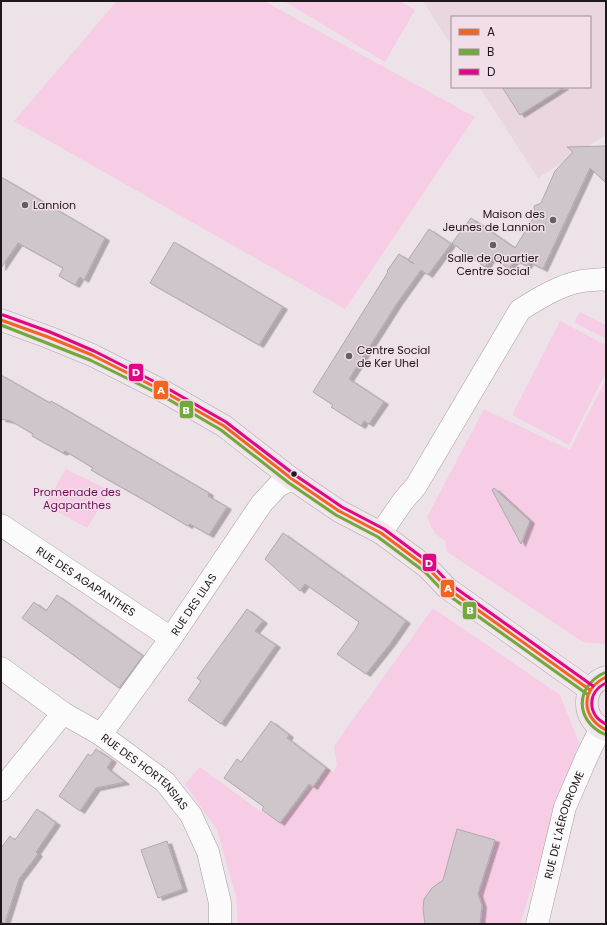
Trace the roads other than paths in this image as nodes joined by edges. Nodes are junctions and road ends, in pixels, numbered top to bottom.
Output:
1 (606, 280) edge
2 (1, 320) edge
3 (292, 479) junction
4 (1, 525) edge
5 (381, 533) junction
6 (171, 638) junction
7 (1, 668) edge
8 (598, 683) edge
9 (63, 713) junction
10 (603, 729) edge
11 (100, 734) junction
12 (1, 790) edge
13 (220, 924) edge
14 (537, 924) edge

1 - 5 street
2 - 3 main road
3 - 5 main road
3 - 6 street, RUE DES LILAS
4 - 6 street, RUE DES AGAPANTHES
5 - 8 main road
6 - 11 street, RUE DES LILAS
7 - 9 street, RUE DES HORTENSIAS
8 - 10 main road
9 - 11 street, RUE DES HORTENSIAS
9 - 12 street
10 - 14 street, RUE DE L'AÉRODROME
11 - 13 street, RUE DES HORTENSIAS

